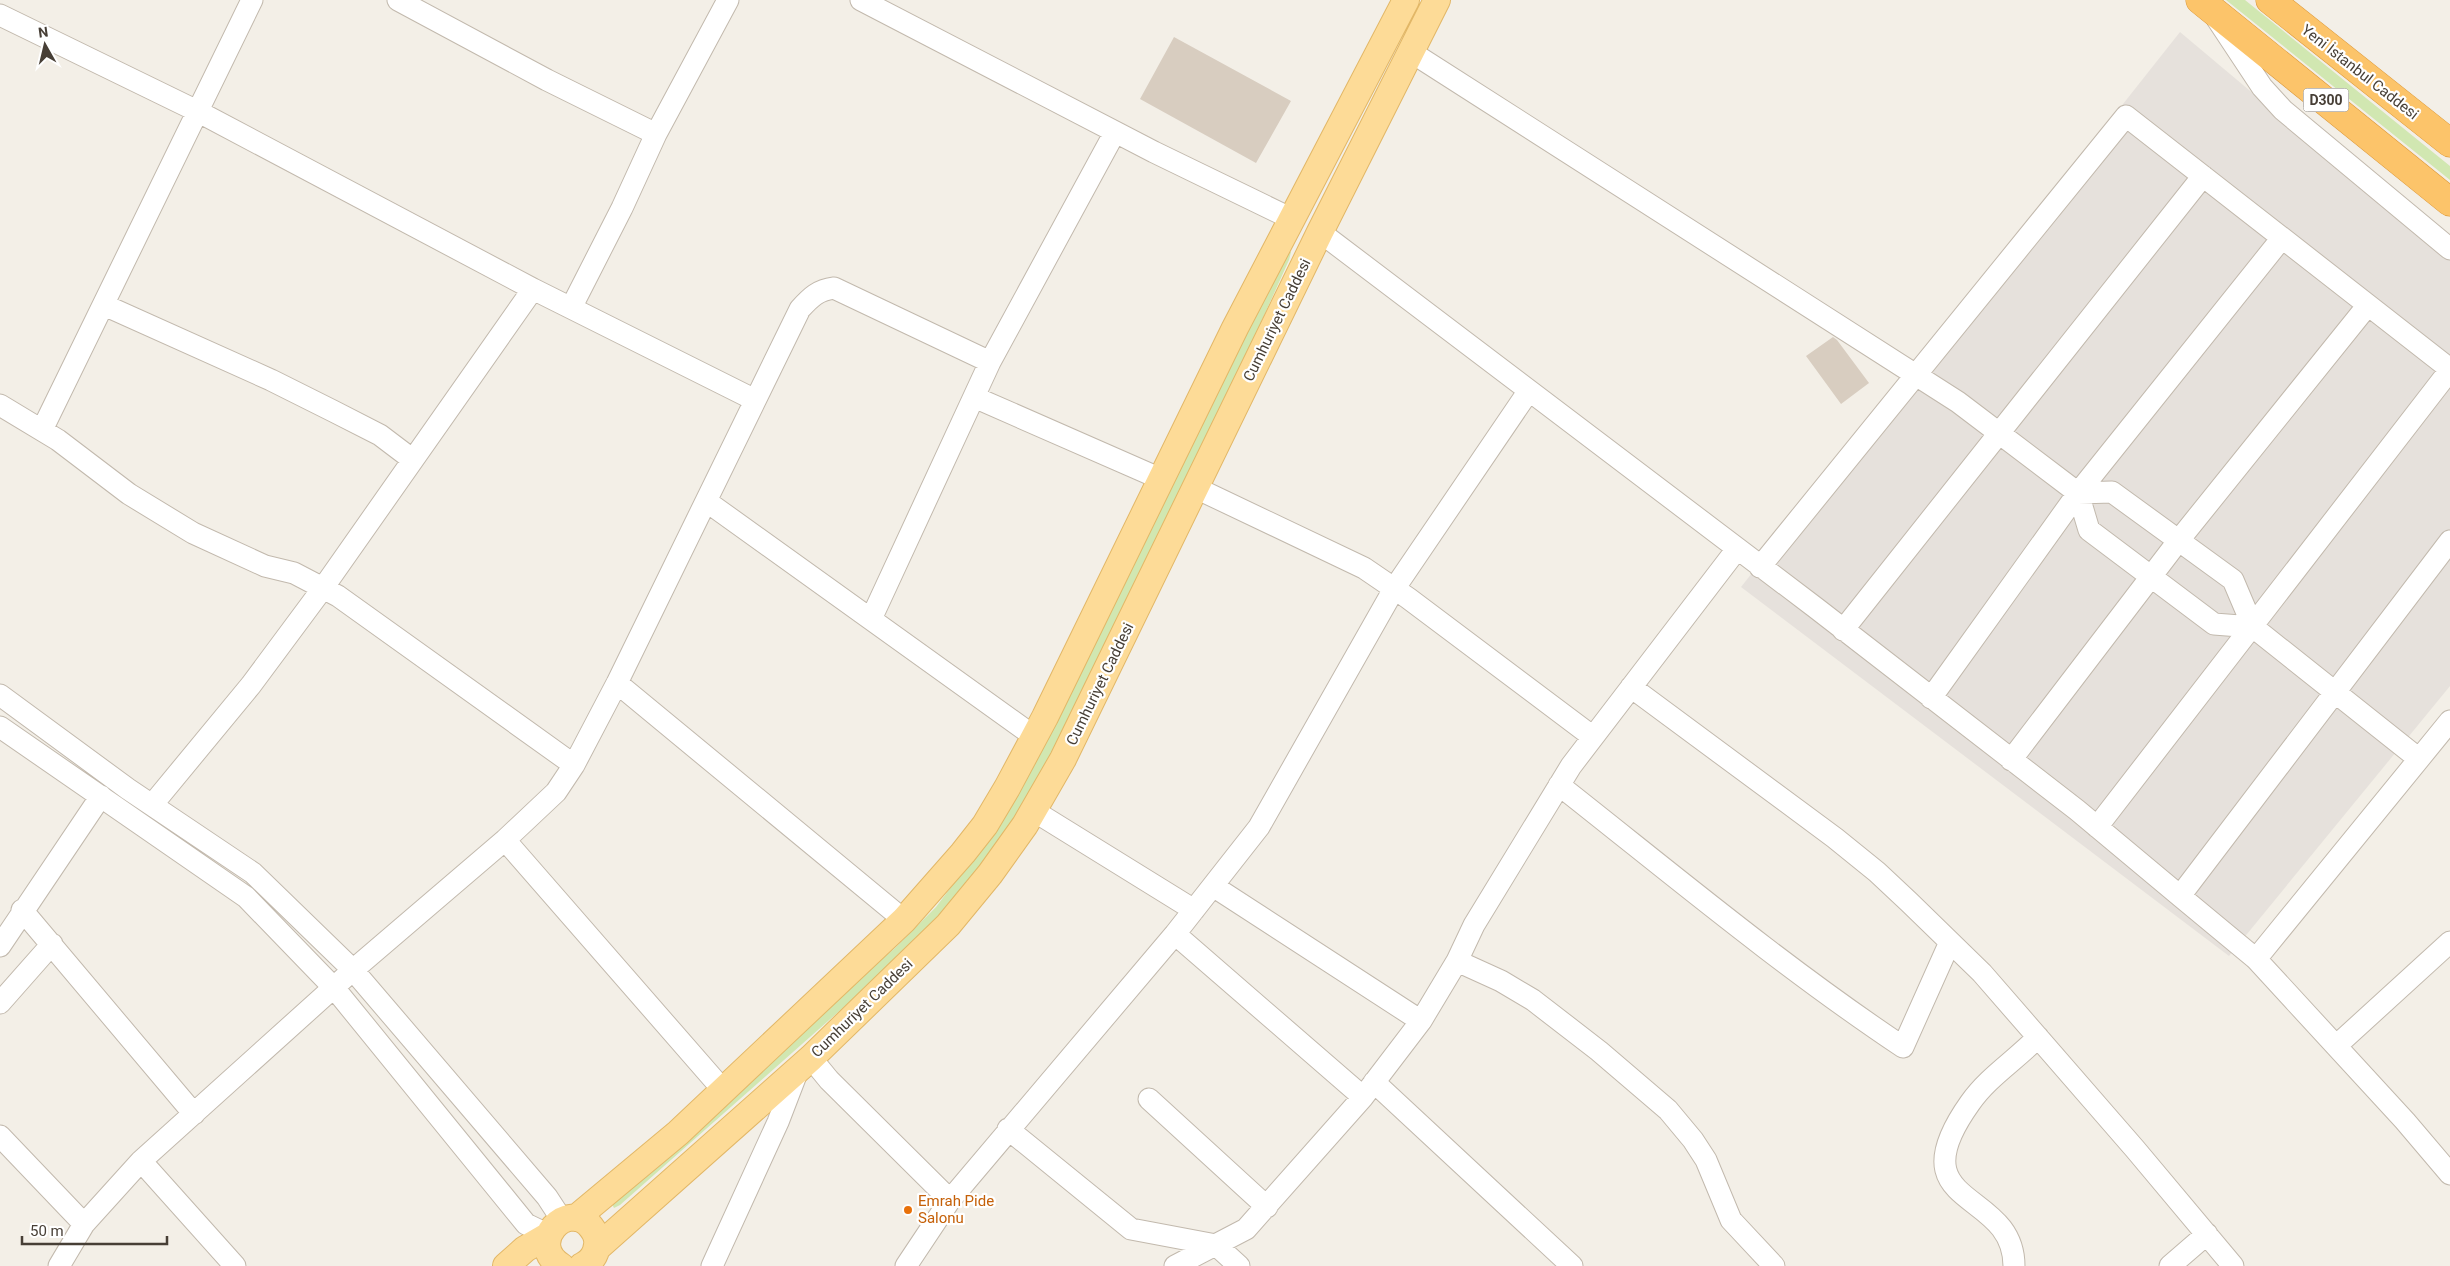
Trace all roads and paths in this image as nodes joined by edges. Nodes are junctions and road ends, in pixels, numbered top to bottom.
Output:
1 (2, 0) edge
2 (252, 0) edge
3 (398, 0) edge
4 (728, 0) edge
5 (861, 0) edge
6 (1406, 0) edge
7 (1437, 0) edge
8 (2270, 0) edge
9 (2205, 4) edge
10 (0, 5) edge
11 (0, 15) edge
12 (1411, 52) junction
13 (198, 111) junction
14 (1115, 132) junction
15 (656, 134) junction
16 (2450, 143) edge
17 (2203, 176) junction
18 (2450, 202) edge
19 (1292, 219) junction
20 (1320, 232) junction
21 (2282, 238) junction
22 (2450, 249) edge
23 (533, 289) junction
24 (104, 305) junction
25 (2368, 305) junction
26 (572, 308) junction
27 (990, 362) junction
28 (2450, 370) edge
29 (1917, 375) junction
30 (1528, 392) junction
31 (974, 397) junction
32 (755, 400) junction
33 (0, 405) edge
34 (42, 430) junction
35 (1999, 434) junction
36 (413, 460) junction
37 (1161, 479) junction
38 (1196, 488) junction
39 (2078, 493) junction
40 (706, 501) junction
41 (2179, 540) junction
42 (2450, 541) edge
43 (1737, 549) junction
44 (1760, 567) junction
45 (2150, 577) junction
46 (323, 588) junction
47 (1394, 589) junction
48 (871, 619) junction
49 (2253, 627) junction
50 (1844, 630) junction
51 (617, 683) junction
52 (1631, 686) junction
53 (2336, 693) junction
54 (0, 695) edge
55 (1931, 698) junction
56 (2450, 721) edge
57 (0, 727) edge
58 (1035, 737) junction
59 (1593, 737) junction
60 (2419, 759) junction
61 (2011, 760) junction
62 (574, 765) junction
63 (1558, 785) junction
64 (101, 796) junction
65 (152, 805) junction
66 (1034, 811) junction
67 (2097, 827) junction
68 (505, 840) junction
69 (1213, 886) junction
70 (2180, 896) junction
71 (22, 910) junction
72 (1194, 910) junction
73 (904, 920) junction
74 (1175, 934) junction
75 (1950, 942) junction
76 (2450, 942) edge
77 (52, 944) junction
78 (0, 946) edge
79 (2256, 959) junction
80 (1458, 961) junction
81 (353, 970) junction
82 (335, 988) junction
83 (0, 1003) edge
84 (1421, 1021) junction
85 (2038, 1037) junction
86 (2336, 1046) junction
87 (804, 1064) junction
88 (723, 1090) junction
89 (1368, 1090) junction
90 (1149, 1099) dead end
91 (194, 1114) junction
92 (1008, 1129) junction
93 (0, 1136) edge
94 (141, 1161) junction
95 (2450, 1174) edge
96 (950, 1200) junction
97 (1267, 1207) junction
98 (84, 1224) junction
99 (562, 1224) junction
100 (2206, 1234) junction
101 (1216, 1245) junction
102 (591, 1260) edge
103 (59, 1266) edge
104 (235, 1266) edge
105 (506, 1266) edge
106 (561, 1266) edge
107 (712, 1266) edge
108 (906, 1266) edge
109 (1175, 1266) edge
110 (1239, 1266) edge
111 (1572, 1266) edge
112 (1774, 1266) edge
113 (2014, 1266) edge
114 (2170, 1266) edge
115 (2233, 1266) edge

1 - 10 street
2 - 13 street
3 - 15 street
4 - 15 street
5 - 14 street
6 - 19 main road
7 - 12 main road, Cumhuriyet Caddesi
8 - 16 highway, Yeni İstanbul Caddesi / D300
9 - 18 highway, D300
9 - 22 street
11 - 13 street
12 - 20 main road, Cumhuriyet Caddesi
12 - 29 street
13 - 23 street
13 - 24 street
14 - 19 street
14 - 27 street
15 - 26 street
17 - 21 street
17 - 29 street
17 - 35 street
19 - 20 main road
19 - 37 main road
20 - 30 street
20 - 38 main road, Cumhuriyet Caddesi
21 - 25 street
21 - 39 street
23 - 26 street
23 - 36 street
24 - 34 street
24 - 36 street
25 - 28 street
25 - 41 street
26 - 32 street
27 - 31 street
27 - 32 street
28 - 49 street
29 - 35 street
29 - 44 street
30 - 43 street
30 - 47 street
31 - 37 street
31 - 48 street
32 - 40 street
33 - 34 street
34 - 46 street
35 - 39 street
35 - 50 street
36 - 46 street
37 - 58 main road
38 - 47 street
38 - 66 main road, Cumhuriyet Caddesi
39 - 41 street
39 - 45 street
39 - 55 street
40 - 48 street
40 - 51 street
41 - 45 street
41 - 49 street
42 - 53 street
43 - 44 street
43 - 52 street
44 - 50 street
45 - 49 street
45 - 61 street
46 - 62 street
46 - 65 street
47 - 59 street
47 - 69 street
48 - 58 street
49 - 53 street
49 - 67 street
50 - 55 street
51 - 62 street
51 - 73 street
52 - 59 street
52 - 75 street
53 - 60 street
53 - 70 street
54 - 65 street
55 - 61 street
56 - 60 street
57 - 64 street
58 - 73 main road
59 - 63 street
60 - 79 street
61 - 67 street
62 - 68 street
63 - 75 street
63 - 80 street
64 - 71 street
64 - 82 street
65 - 81 street
66 - 72 street
66 - 87 main road, Cumhuriyet Caddesi
67 - 70 street
68 - 81 street
68 - 88 street
69 - 72 street
69 - 84 street
70 - 79 street
71 - 77 street
71 - 78 street
72 - 74 street
73 - 88 main road
74 - 89 street
74 - 92 street
75 - 85 street
76 - 86 street
77 - 83 street
77 - 91 street
79 - 86 street
80 - 84 street
80 - 112 street
81 - 82 street
81 - 99 street
82 - 91 street
82 - 99 street
84 - 89 street
85 - 100 street
85 - 113 street
86 - 95 street
87 - 96 street
87 - 102 main road, Cumhuriyet Caddesi
87 - 107 street
88 - 99 main road
89 - 97 street
89 - 111 street
90 - 97 street
91 - 94 street
92 - 96 street
92 - 101 street
93 - 98 street
94 - 98 street
94 - 104 street
96 - 108 street
97 - 101 street
98 - 103 street
99 - 102 main road, Cumhuriyet Caddesi
99 - 105 main road
99 - 106 main road
100 - 114 street
100 - 115 street
101 - 109 street
101 - 110 street

